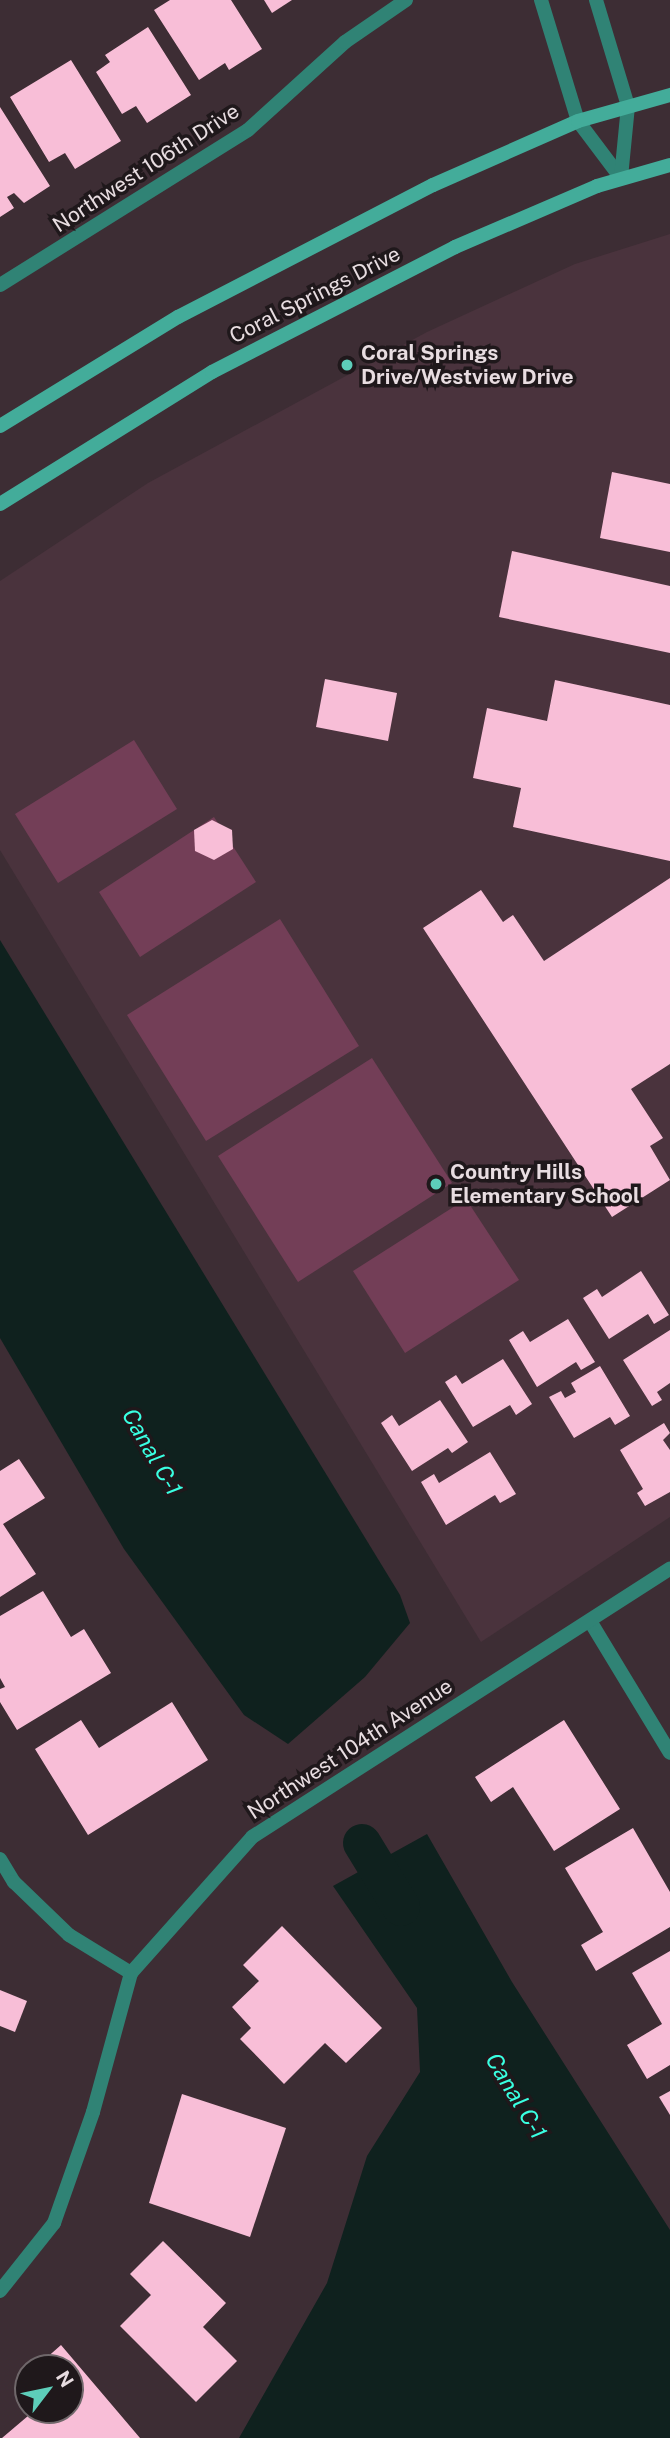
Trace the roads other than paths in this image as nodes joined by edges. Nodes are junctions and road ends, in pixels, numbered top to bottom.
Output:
1 (406, 0) edge
2 (541, 0) edge
3 (596, 0) edge
4 (670, 95) edge
5 (628, 106) junction
6 (578, 121) junction
7 (670, 164) edge
8 (621, 178) junction
9 (0, 285) edge
10 (0, 426) edge
11 (0, 504) edge
12 (670, 1569) edge
13 (590, 1620) junction
14 (670, 1753) edge
15 (0, 1859) edge
16 (131, 1973) junction
17 (0, 2291) edge

1 - 9 street, Northwest 106th Drive
2 - 6 street
3 - 5 street
4 - 5 main road, Coral Springs Drive
5 - 6 main road, Coral Springs Drive
5 - 8 street
6 - 8 street
6 - 10 main road, Coral Springs Drive
7 - 8 main road, Coral Springs Drive
8 - 11 main road, Coral Springs Drive
12 - 13 street, Northwest 104th Avenue
13 - 14 street
13 - 16 street, Northwest 104th Avenue
15 - 16 street
16 - 17 street, Northwest 104th Avenue

